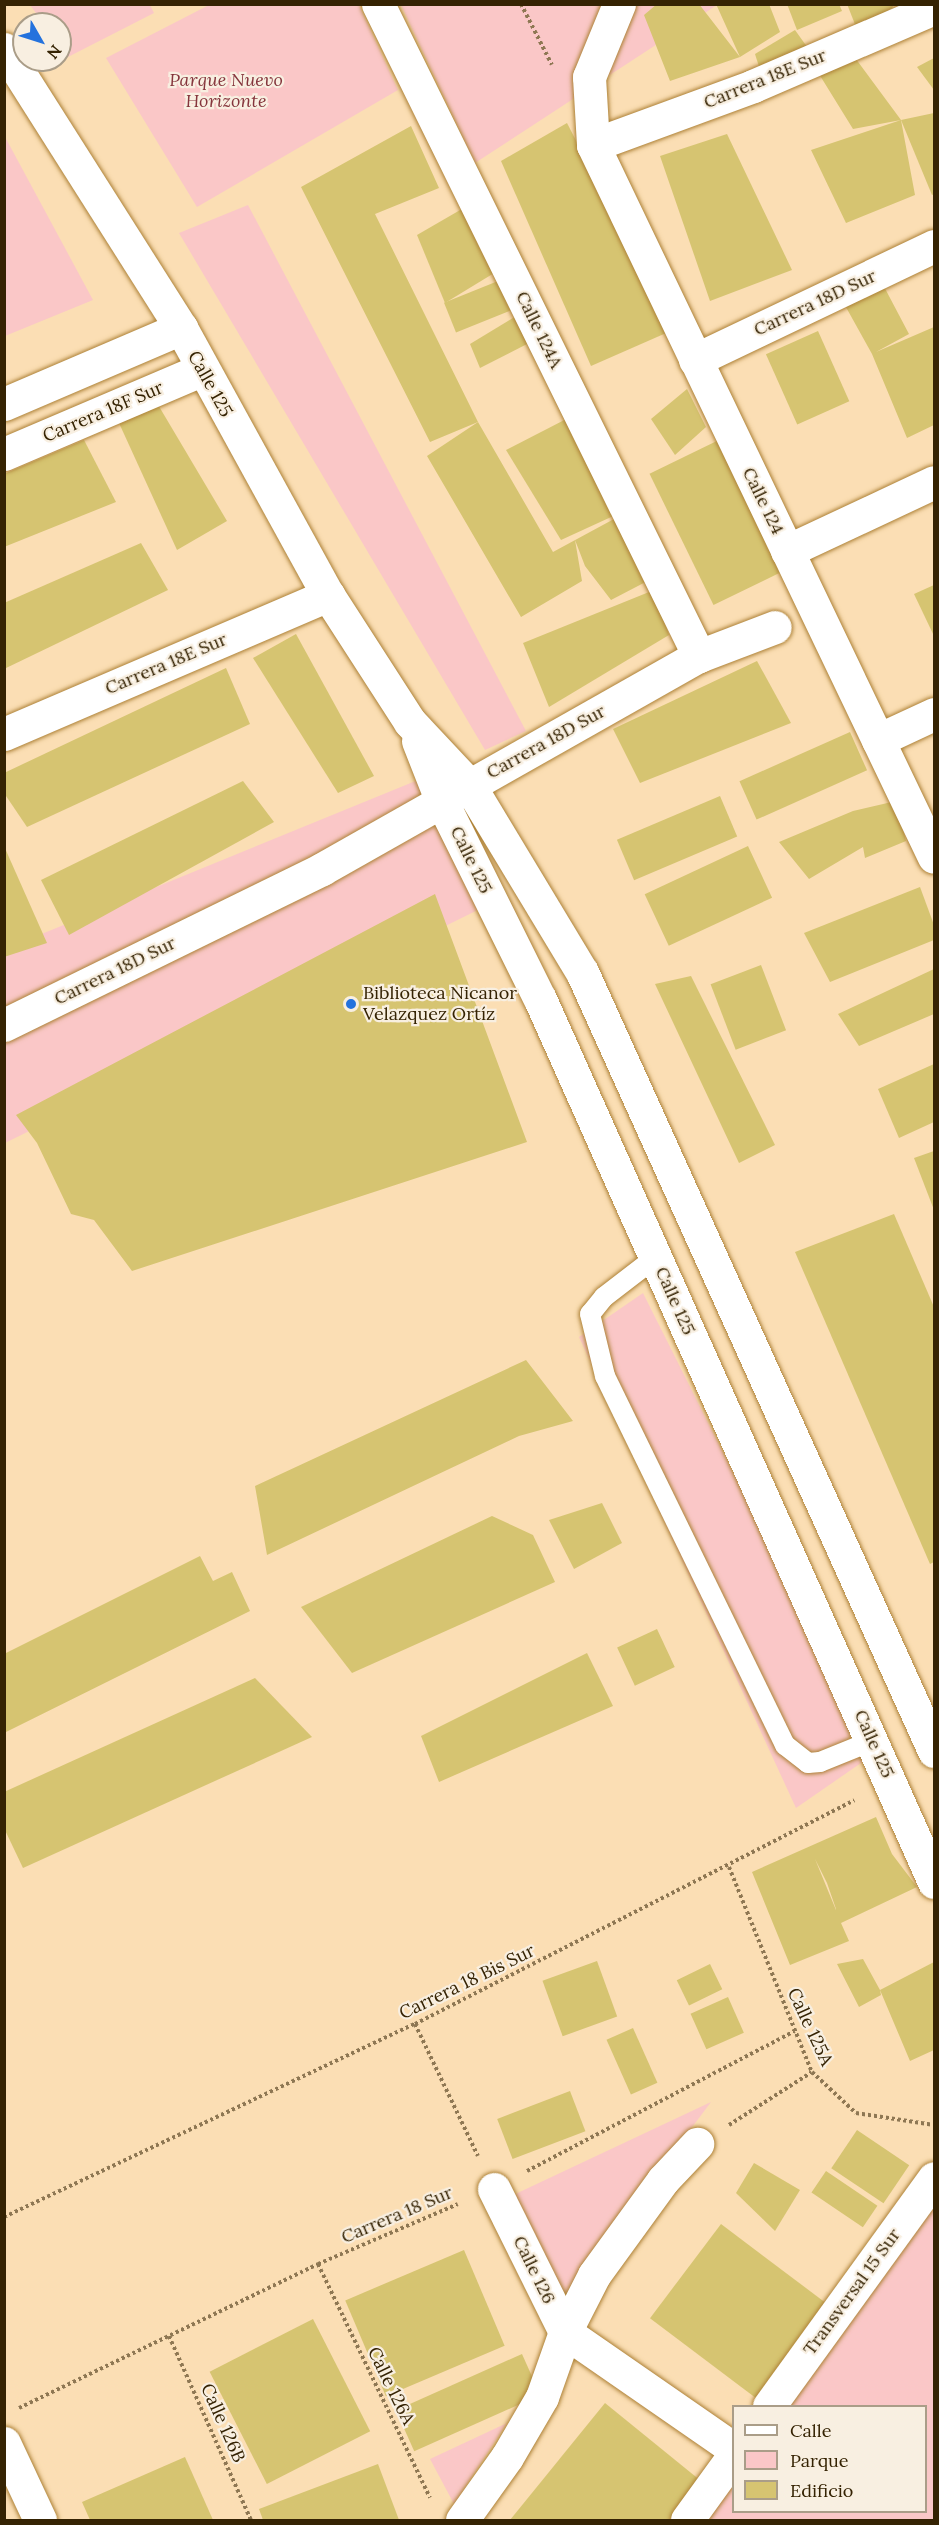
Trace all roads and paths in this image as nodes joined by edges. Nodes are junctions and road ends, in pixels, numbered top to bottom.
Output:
1 (378, 4) edge
2 (619, 4) edge
3 (934, 8) edge
4 (4, 49) edge
5 (593, 145) junction
6 (934, 246) edge
7 (181, 328) junction
8 (695, 360) junction
9 (201, 370) junction
10 (4, 404) edge
11 (4, 454) edge
12 (934, 482) edge
13 (787, 550) junction
14 (328, 595) junction
15 (775, 627) dead end
16 (699, 656) junction
17 (934, 714) edge
18 (4, 734) edge
19 (878, 740) junction
20 (456, 794) junction
21 (934, 857) edge
22 (4, 1023) edge
23 (656, 1257) junction
24 (872, 1741) junction
25 (934, 1751) edge
26 (890, 1781) junction
27 (729, 1867) junction
28 (934, 1882) edge
29 (415, 2024) junction
30 (795, 2031) junction
31 (812, 2072) junction
32 (934, 2125) edge
33 (697, 2144) joint
34 (934, 2178) edge
35 (494, 2188) junction
36 (4, 2217) edge
37 (318, 2264) junction
38 (565, 2332) junction
39 (170, 2336) junction
40 (770, 2405) edge
41 (15, 2410) dead end
42 (4, 2443) edge
43 (732, 2448) edge
44 (732, 2458) edge
45 (449, 2515) edge
46 (40, 2520) edge
47 (251, 2520) edge
48 (687, 2520) edge

1 - 16 street, Calle 124A
2 - 5 street
3 - 5 street, Carrera 18E Sur
4 - 7 street, Calle 125
5 - 8 street, Calle 124
6 - 8 street, Carrera 18D Sur
7 - 9 street, Calle 125
7 - 10 street
8 - 13 street, Calle 124
9 - 11 street, Carrera 18F Sur
9 - 14 street, Calle 125
12 - 13 street
13 - 19 street, Calle 124
14 - 18 street, Carrera 18E Sur
14 - 20 street, Calle 125
15 - 16 street, Carrera 18D Sur
16 - 20 street, Carrera 18D Sur
17 - 19 street
19 - 21 street, Calle 124
20 - 22 street, Carrera 18D Sur
20 - 23 street, Calle 125
20 - 25 street, Calle 125
23 - 24 street, Calle 125
23 - 24 lane
24 - 26 street, Calle 125
26 - 27 path, Carrera 18 Bis Sur
26 - 28 street, Calle 125
27 - 29 path, Carrera 18 Bis Sur
27 - 30 path, Calle 125A
29 - 35 path
29 - 36 path, Carrera 18 Bis Sur
30 - 31 path, Calle 125A
30 - 35 path, Carrera 18 Sur
31 - 32 path, Calle 125A
31 - 33 path
33 - 38 street
34 - 40 street, Transversal 15 Sur
35 - 37 path, Carrera 18 Sur
35 - 38 street, Calle 126
37 - 39 path, Carrera 18 Sur
37 - 45 path, Calle 126A
38 - 43 street, Calle 126
38 - 45 street
39 - 41 path, Carrera 18 Sur
39 - 47 path, Calle 126B
42 - 46 street
44 - 48 street

